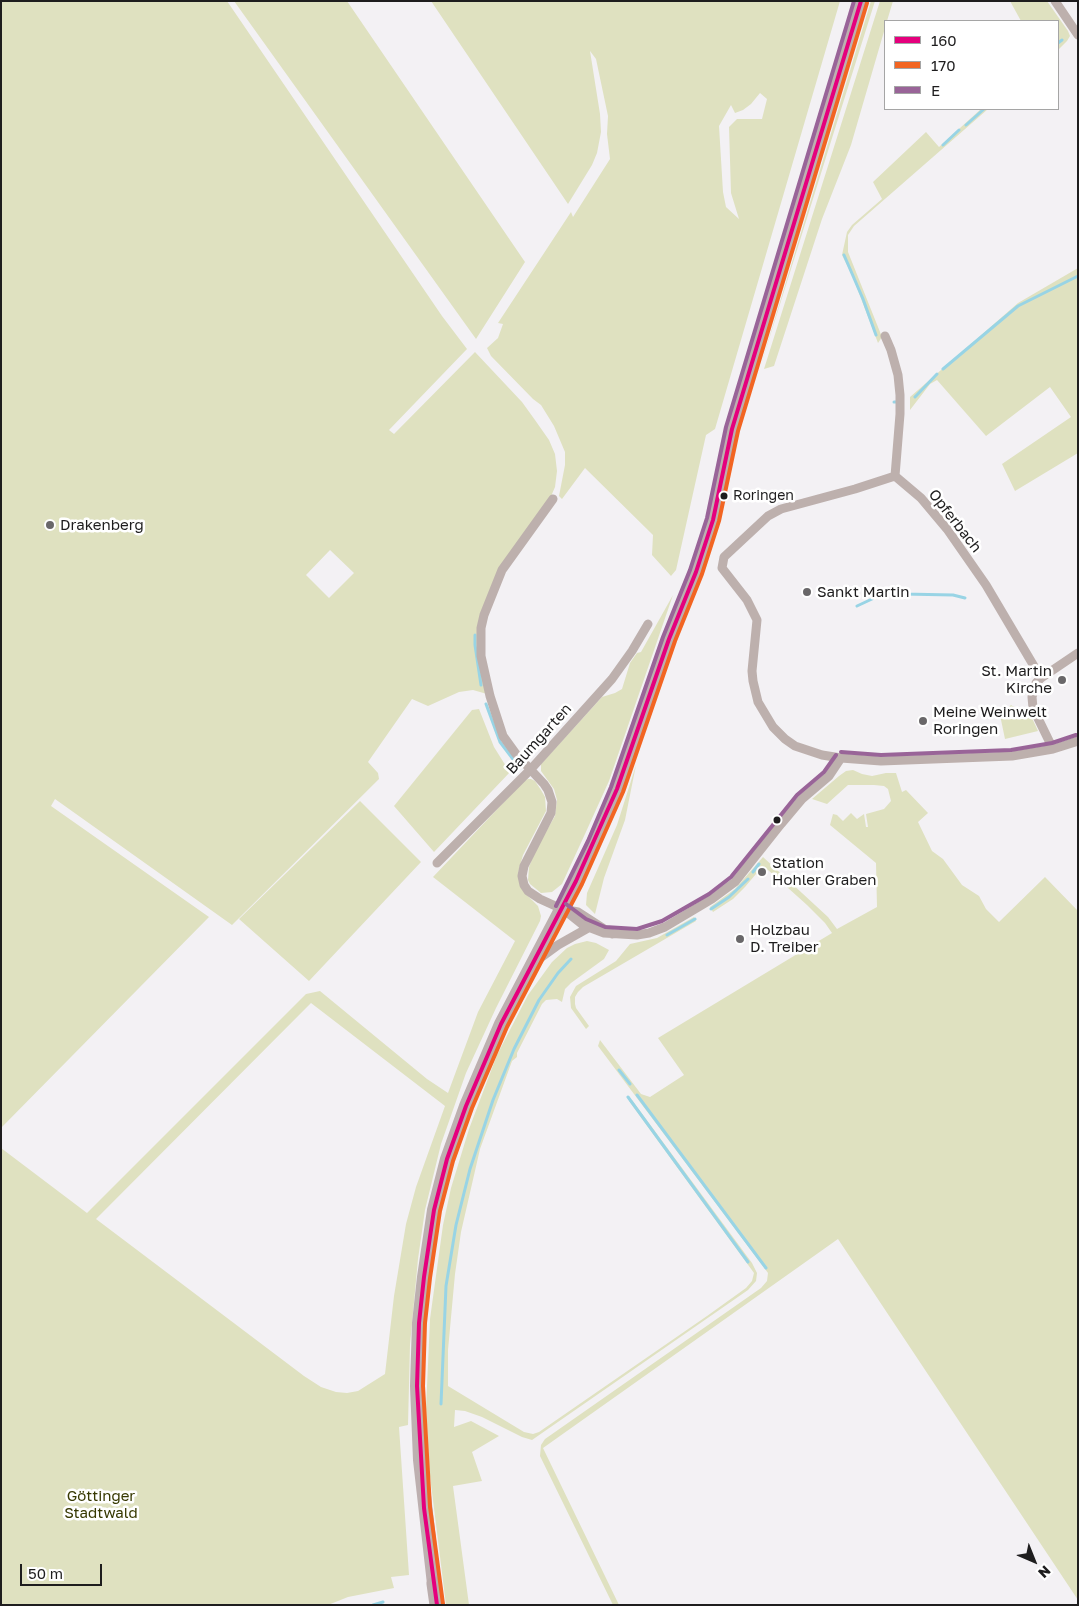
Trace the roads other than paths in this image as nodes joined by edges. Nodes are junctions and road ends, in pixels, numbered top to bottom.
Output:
1 (861, 1) edge
2 (1054, 1) edge
3 (1078, 35) edge
4 (885, 336) dead end
5 (895, 476) junction
6 (553, 499) dead end
7 (648, 624) dead end
8 (1078, 653) edge
9 (1042, 678) junction
10 (1078, 741) edge
11 (1053, 749) junction
12 (841, 758) junction
13 (531, 769) junction
14 (437, 863) dead end
15 (562, 909) junction
16 (588, 928) junction
17 (612, 934) junction
18 (532, 964) junction
19 (434, 1584) joint
20 (437, 1605) edge

1 - 15 main road
2 - 3 street
4 - 5 street
5 - 9 street, Opferbach
5 - 12 street
6 - 13 street
7 - 13 street, Baumgarten
8 - 9 street
9 - 11 street
10 - 11 street
11 - 12 street
12 - 17 street
13 - 14 street, Baumgarten
13 - 15 street
15 - 16 street
15 - 17 street
15 - 18 main road
16 - 17 street
16 - 18 street
18 - 19 main road
19 - 20 highway

